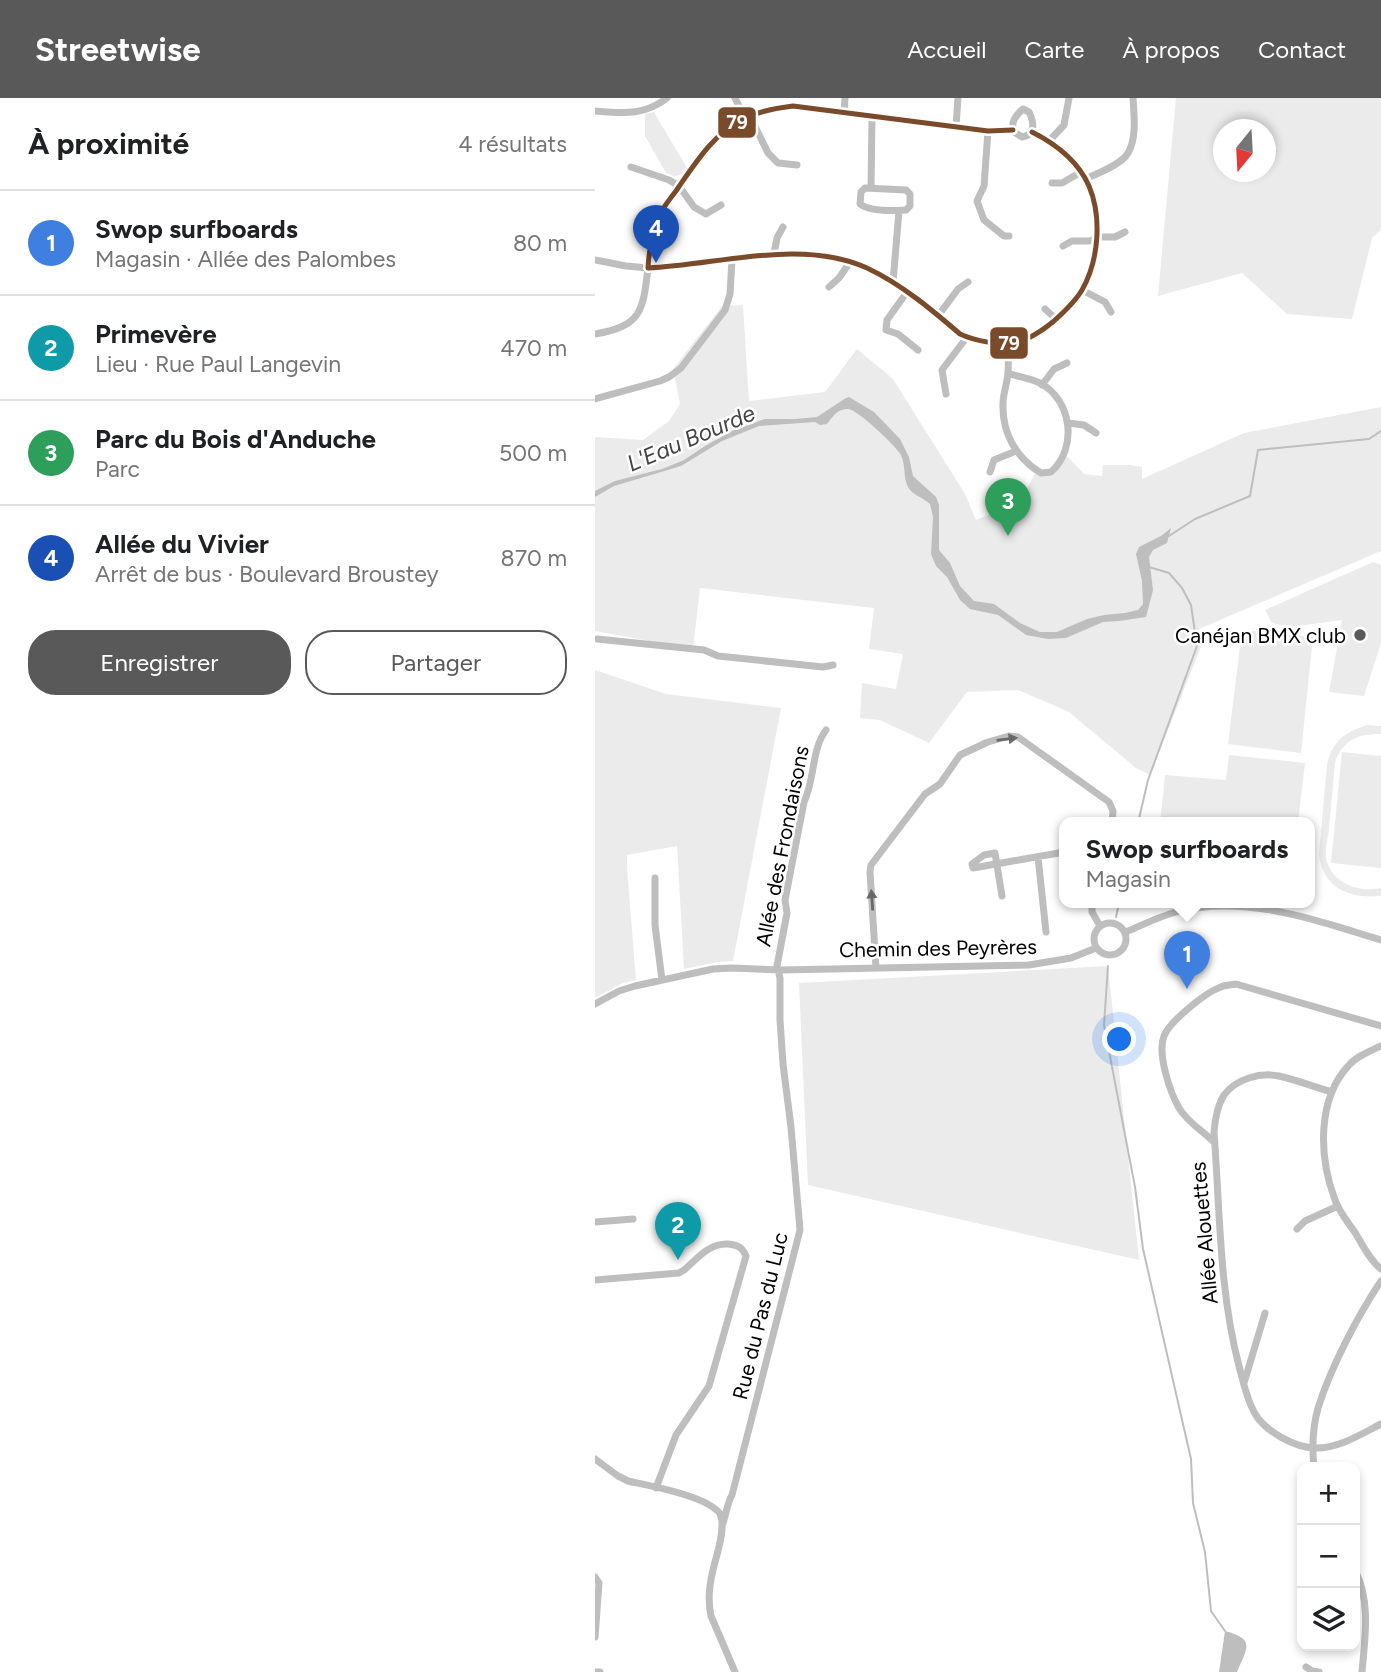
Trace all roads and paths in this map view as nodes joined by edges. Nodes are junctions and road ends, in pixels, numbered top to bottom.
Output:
1 (667, 98) edge
2 (735, 98) edge
3 (845, 98) edge
4 (958, 98) edge
5 (1024, 98) edge
6 (1069, 98) edge
7 (1133, 98) edge
8 (1023, 109) junction
9 (595, 111) edge
10 (844, 112) junction
11 (872, 116) junction
12 (748, 117) junction
13 (956, 126) junction
14 (1013, 130) junction
15 (988, 131) junction
16 (1032, 132) junction
17 (1049, 141) junction
18 (797, 165) dead end
19 (631, 167) dead end
20 (1083, 176) junction
21 (1052, 183) dead end
22 (679, 186) junction
23 (871, 188) junction
24 (721, 205) dead end
25 (899, 211) junction
26 (783, 227) dead end
27 (1125, 232) dead end
28 (1009, 236) dead end
29 (1096, 239) junction
30 (1063, 246) dead end
31 (774, 254) junction
32 (595, 260) edge
33 (731, 260) junction
34 (850, 262) junction
35 (647, 268) junction
36 (893, 282) junction
37 (968, 282) dead end
38 (829, 287) dead end
39 (1082, 290) junction
40 (907, 292) junction
41 (1045, 309) dead end
42 (1111, 312) dead end
43 (938, 316) junction
44 (1056, 319) junction
45 (595, 334) edge
46 (967, 337) junction
47 (1007, 343) junction
48 (918, 350) dead end
49 (1067, 363) dead end
50 (1008, 373) junction
51 (1042, 384) junction
52 (946, 394) dead end
53 (595, 399) edge
54 (1068, 423) junction
55 (1096, 433) dead end
56 (1016, 451) junction
57 (990, 472) dead end
58 (596, 639) edge
59 (833, 665) dead end
60 (826, 730) dead end
61 (1112, 817) edge
62 (1059, 853) edge
63 (1038, 857) junction
64 (655, 878) dead end
65 (1002, 896) dead end
66 (1091, 908) edge
67 (1211, 908) edge
68 (1253, 908) edge
69 (1100, 926) junction
70 (1046, 932) dead end
71 (1126, 932) junction
72 (1381, 940) edge
73 (1096, 948) junction
74 (876, 968) junction
75 (778, 970) junction
76 (662, 980) junction
77 (595, 1004) edge
78 (1381, 1026) edge
79 (1381, 1046) edge
80 (1332, 1092) junction
81 (1215, 1142) junction
82 (1338, 1206) junction
83 (633, 1219) dead end
84 (595, 1222) edge
85 (1297, 1229) dead end
86 (1381, 1269) edge
87 (595, 1280) edge
88 (1381, 1281) edge
89 (1265, 1313) dead end
90 (1244, 1384) junction
91 (1381, 1424) edge
92 (1313, 1447) junction
93 (595, 1459) edge
94 (1314, 1462) edge
95 (656, 1488) junction
96 (729, 1500) junction
97 (712, 1507) junction
98 (722, 1526) junction
99 (595, 1577) edge
100 (1360, 1583) edge
101 (595, 1637) edge
102 (1306, 1667) dead end
103 (735, 1672) edge
104 (1319, 1672) edge
105 (1362, 1672) edge

1 - 9 street
2 - 12 street
3 - 10 street
4 - 13 street
5 - 8 street
6 - 17 street
7 - 20 street
8 - 14 street
8 - 16 street
10 - 11 street
10 - 12 street
11 - 13 street
11 - 23 street
12 - 18 street
12 - 22 street
13 - 15 street
14 - 15 street
14 - 16 street
15 - 28 street
16 - 17 street
17 - 20 street
19 - 22 street
20 - 21 street
20 - 29 street
22 - 24 street
22 - 35 street
23 - 25 street
23 - 25 street
25 - 36 street
26 - 31 street
27 - 29 street
29 - 30 street
29 - 39 street
31 - 33 street
31 - 34 street
32 - 35 street
33 - 35 street
33 - 53 street
34 - 36 street
34 - 38 street
35 - 45 street
36 - 40 street
37 - 43 street
39 - 42 street
39 - 44 street
40 - 43 street
40 - 48 street
41 - 44 street
43 - 46 street
44 - 47 street
46 - 47 street
46 - 52 street
47 - 50 street
49 - 51 street
50 - 51 street
50 - 56 street
51 - 54 street
54 - 55 street
54 - 56 street
56 - 57 street
58 - 59 street
60 - 75 street, Allée des Frondaisons
74 -> 61 street
62 - 63 street
63 - 65 street
63 - 70 street
64 - 76 street
66 - 69 street
67 - 71 street
68 - 72 street
69 - 71 street
69 - 73 street
71 - 73 street
73 - 74 street, Chemin des Peyrères
74 - 75 street, Chemin des Peyrères
75 - 76 street, Chemin des Peyrères
75 - 96 street, Rue du Pas du Luc
76 - 77 street, Chemin des Peyrères
78 - 81 street
79 - 80 street
80 - 81 street, Allée Alouettes
80 - 82 street
81 - 90 street, Allée Alouettes
82 - 85 street
82 - 86 street
83 - 84 street
87 - 95 street
88 - 92 street
89 - 90 street
90 - 92 street, Allée Alouettes
91 - 92 street
92 - 94 street
93 - 95 street
95 - 97 street
96 - 97 street
96 - 98 street, Rue du Pas du Luc
97 - 98 street
98 - 103 street, Rue du Pas du Luc
99 - 101 street
100 - 105 street
102 - 104 street

